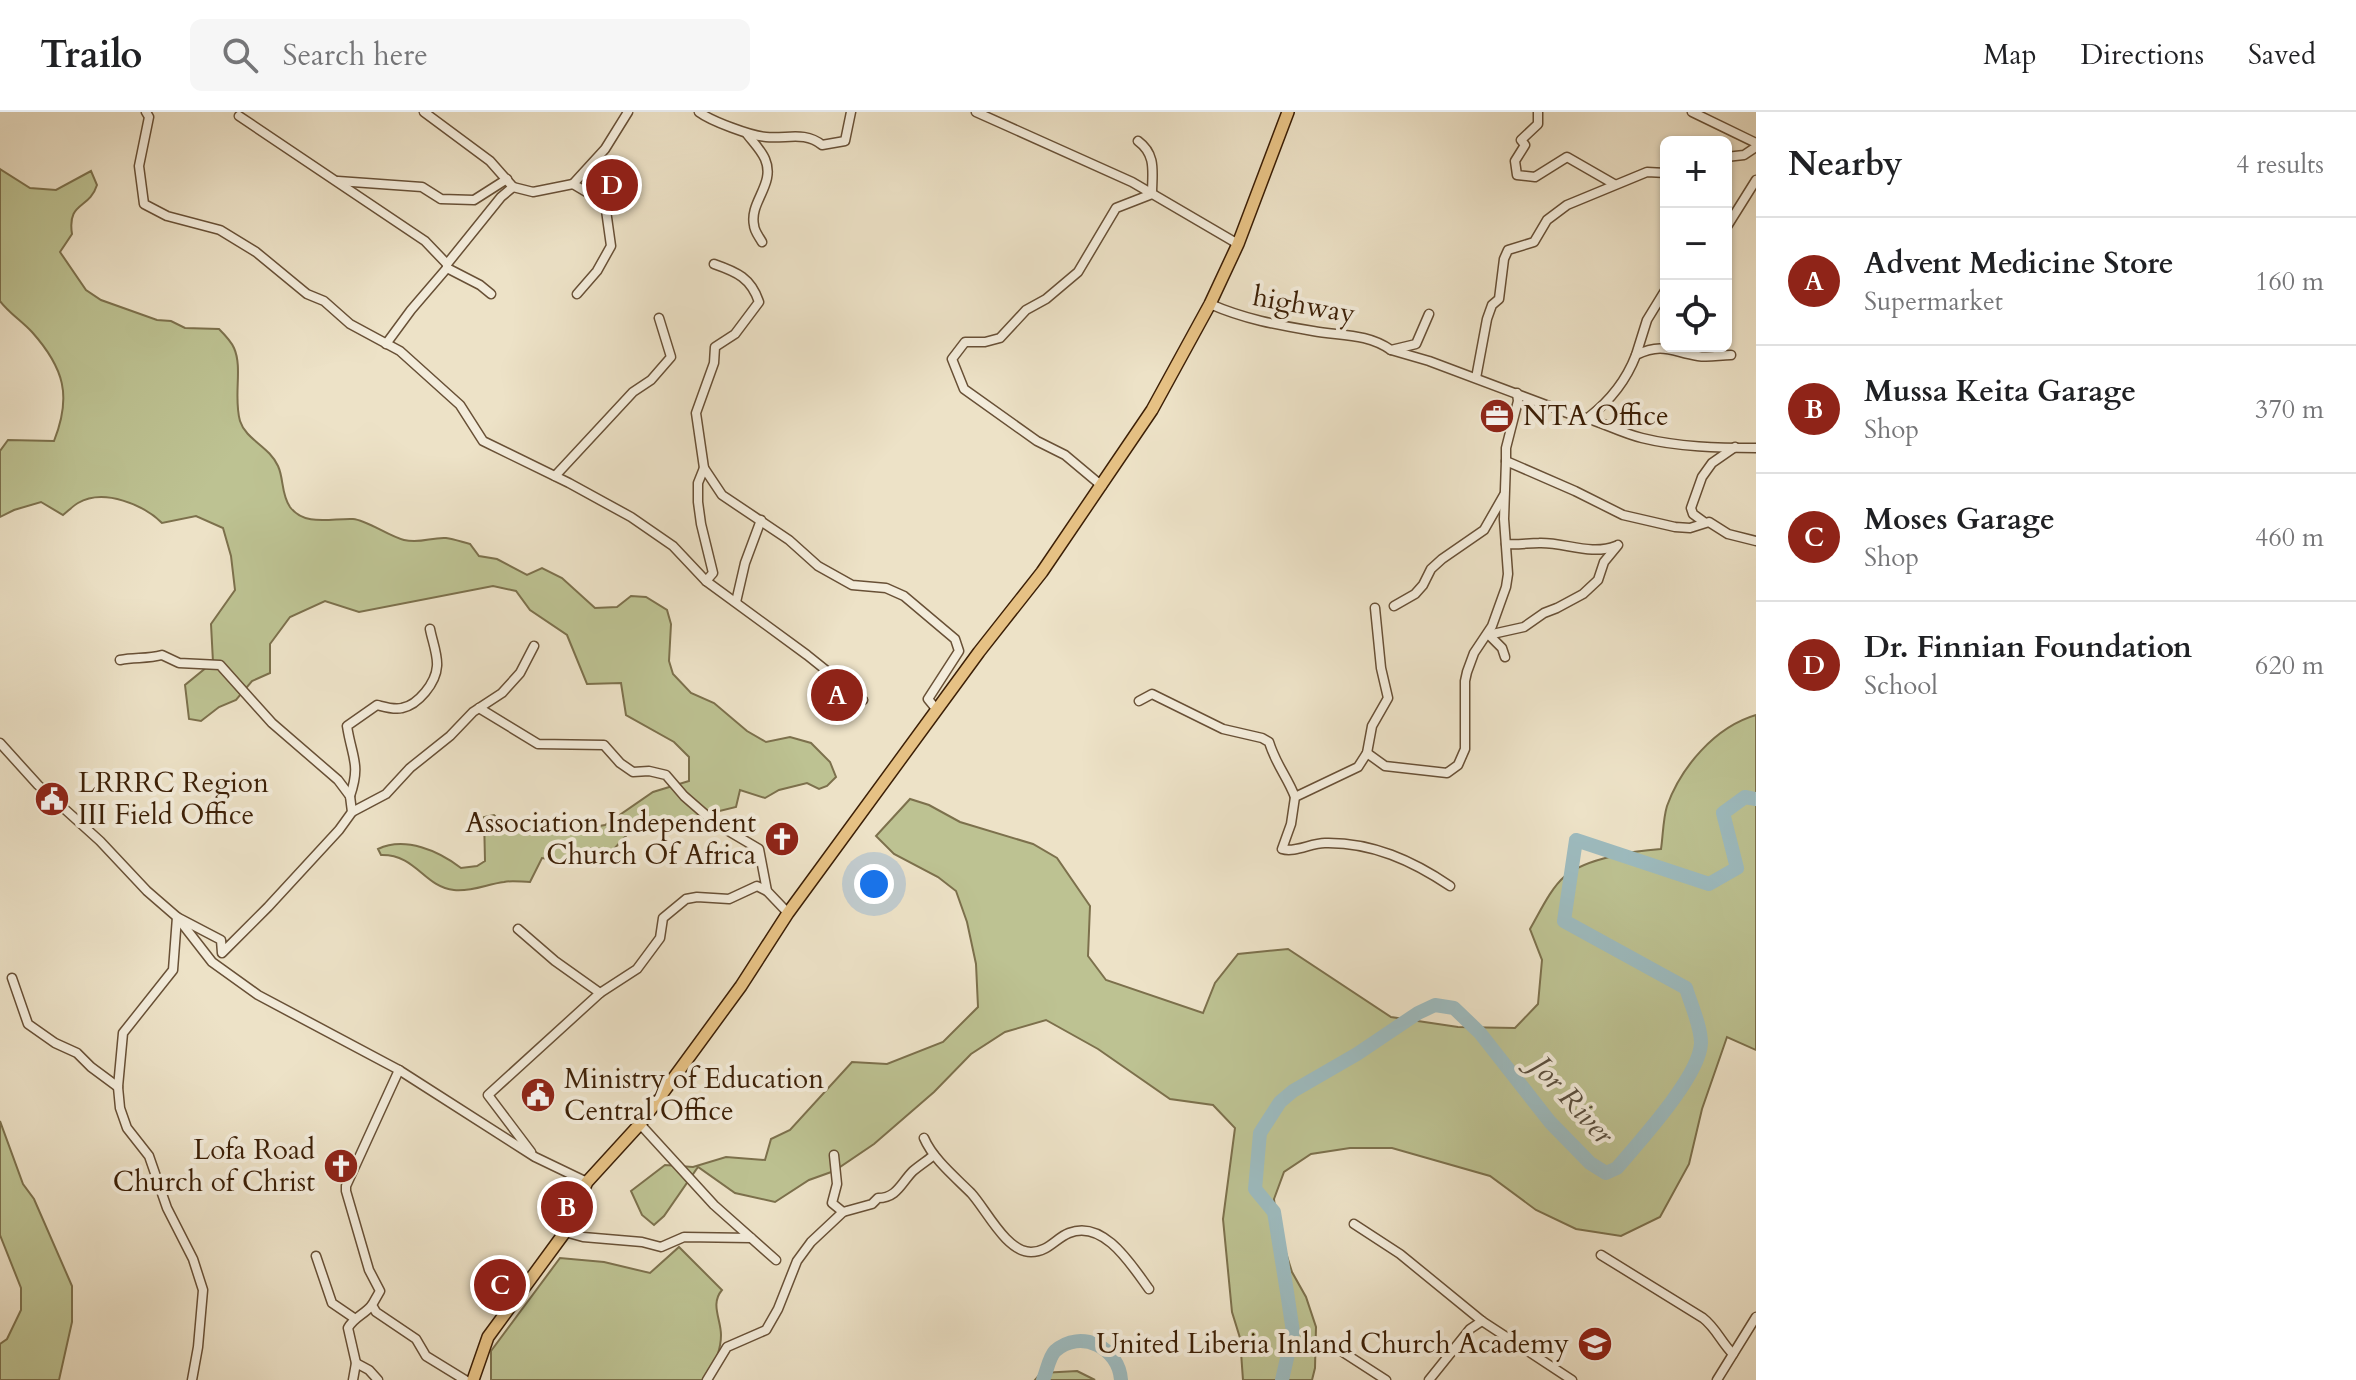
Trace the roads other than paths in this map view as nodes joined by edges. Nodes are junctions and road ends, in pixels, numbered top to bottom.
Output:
1 (146, 112) edge
2 (424, 112) edge
3 (628, 112) edge
4 (699, 112) edge
5 (851, 112) edge
6 (976, 112) edge
7 (1288, 112) edge
8 (1538, 112) edge
9 (1692, 112) edge
10 (239, 116) dead end
11 (746, 133) junction
12 (1138, 141) dead end
13 (1756, 145) edge
14 (1732, 156) edge
15 (1660, 173) edge
16 (1756, 180) edge
17 (337, 181) junction
18 (510, 183) junction
19 (573, 184) junction
20 (1614, 184) junction
21 (1152, 194) junction
22 (1732, 218) edge
23 (762, 242) dead end
24 (1238, 244) junction
25 (714, 264) dead end
26 (447, 266) junction
27 (491, 294) dead end
28 (577, 294) dead end
29 (1660, 299) edge
30 (1210, 304) junction
31 (1429, 314) dead end
32 (659, 318) dead end
33 (386, 344) junction
34 (1391, 350) junction
35 (1636, 355) junction
36 (1731, 355) dead end
37 (1476, 378) junction
38 (1517, 393) junction
39 (1589, 417) junction
40 (1735, 447) junction
41 (1756, 448) edge
42 (1506, 461) junction
43 (704, 468) junction
44 (555, 476) junction
45 (1102, 486) junction
46 (1507, 491) junction
47 (761, 520) junction
48 (1704, 522) junction
49 (1756, 541) edge
50 (1506, 544) junction
51 (706, 581) junction
52 (736, 602) junction
53 (1394, 606) dead end
54 (1375, 608) dead end
55 (430, 629) dead end
56 (1488, 635) junction
57 (534, 646) dead end
58 (1505, 657) dead end
59 (120, 660) dead end
60 (863, 700) dead end
61 (1139, 701) dead end
62 (479, 708) junction
63 (937, 710) junction
64 (0, 743) edge
65 (1367, 753) junction
66 (350, 796) junction
67 (1295, 797) junction
68 (352, 812) junction
69 (1450, 886) dead end
70 (767, 891) junction
71 (788, 913) junction
72 (177, 917) junction
73 (518, 929) dead end
74 (12, 978) dead end
75 (600, 993) junction
76 (399, 1070) junction
77 (118, 1087) junction
78 (640, 1124) junction
79 (924, 1138) dead end
80 (834, 1155) dead end
81 (934, 1155) junction
82 (535, 1157) junction
83 (587, 1182) junction
84 (843, 1212) junction
85 (1354, 1224) dead end
86 (565, 1232) junction
87 (751, 1238) junction
88 (1601, 1255) dead end
89 (316, 1256) dead end
90 (776, 1260) dead end
91 (1149, 1289) dead end
92 (372, 1305) junction
93 (1756, 1317) edge
94 (354, 1318) junction
95 (1482, 1321) junction
96 (1338, 1349) dead end
97 (1733, 1354) junction
98 (356, 1363) junction
99 (192, 1380) edge
100 (353, 1380) edge
101 (378, 1380) edge
102 (465, 1380) edge
103 (473, 1380) edge
104 (707, 1380) edge
105 (1386, 1380) edge
106 (1429, 1380) edge
107 (1572, 1380) edge
108 (1717, 1380) edge

1 - 33 street
2 - 18 street
3 - 19 street
4 - 11 street
5 - 11 street
6 - 21 street
7 - 24 main road
8 - 20 street
9 - 13 street
10 - 17 street
11 - 23 street
12 - 21 street
13 - 14 street
15 - 20 street
16 - 22 street
17 - 18 street
17 - 26 street
18 - 19 street
18 - 26 street
19 - 28 street
20 - 37 street
21 - 24 street
21 - 45 street
24 - 30 main road
25 - 43 street
26 - 27 street
26 - 33 street
29 - 35 street
30 - 34 street, highway
30 - 45 main road
31 - 34 street
32 - 44 street
33 - 44 street
34 - 37 street, highway
35 - 36 street
35 - 39 street
37 - 38 street, highway
38 - 39 street, highway
38 - 42 street
39 - 40 street, highway
40 - 41 street, highway
40 - 48 street
42 - 46 street
42 - 48 street
43 - 47 street
43 - 51 street
44 - 51 street
45 - 63 main road
46 - 50 street
46 - 53 street
47 - 52 street
47 - 63 street
48 - 49 street
50 - 56 street
50 - 56 street
51 - 52 street
52 - 60 street
54 - 65 street
55 - 66 street
56 - 58 street
56 - 65 street
57 - 62 street
59 - 66 street
61 - 67 street
62 - 68 street
62 - 70 street
63 - 71 main road
64 - 72 street
65 - 67 street
66 - 68 street
67 - 69 street
68 - 72 street
70 - 71 street
70 - 75 street
71 - 78 main road
72 - 76 street
72 - 77 street
73 - 75 street
74 - 77 street
75 - 82 street
76 - 82 street
76 - 92 street
77 - 99 street
78 - 83 main road
78 - 87 street
79 - 81 street
80 - 84 street
81 - 84 street
81 - 91 street
82 - 83 street
83 - 86 main road
84 - 104 street
85 - 95 street
86 - 87 street
86 - 103 main road
87 - 90 street
88 - 97 street
89 - 94 street
92 - 94 street
92 - 102 street
93 - 97 street
94 - 98 street
95 - 106 street
95 - 107 street
96 - 105 street
97 - 108 street
98 - 100 street
98 - 101 street

